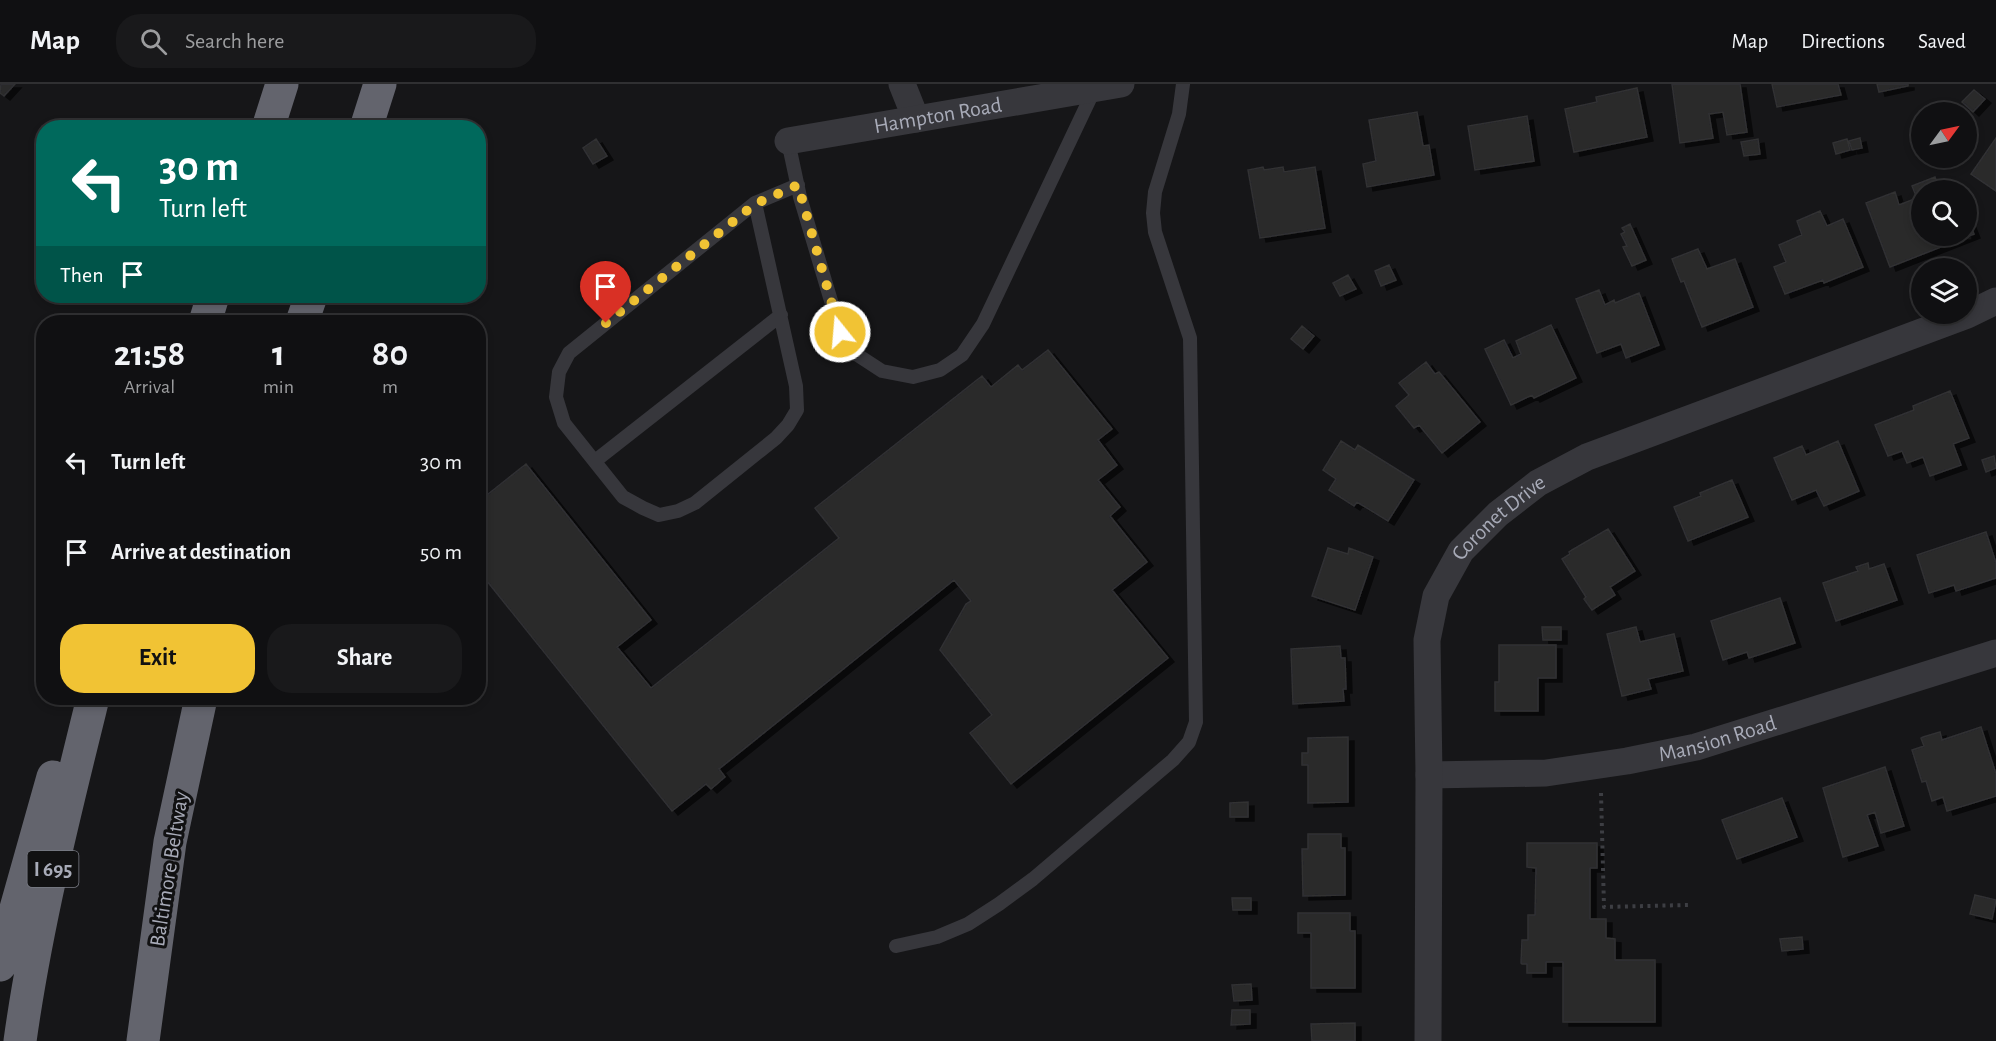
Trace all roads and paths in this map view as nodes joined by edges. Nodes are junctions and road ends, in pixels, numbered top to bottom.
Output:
1 (282, 84) edge
2 (380, 84) edge
3 (902, 84) edge
4 (1183, 84) edge
5 (1108, 86) edge
6 (916, 119) junction
7 (271, 120) edge
8 (369, 120) edge
9 (789, 141) joint
10 (798, 185) junction
11 (755, 204) junction
12 (1996, 301) edge
13 (781, 315) junction
14 (595, 461) junction
15 (1996, 653) edge
16 (75, 705) edge
17 (91, 705) edge
18 (199, 705) edge
19 (1430, 775) junction
20 (1601, 789) dead end
21 (1688, 905) dead end
22 (896, 946) dead end
23 (0, 965) edge
24 (20, 1041) edge
25 (143, 1041) edge
26 (1428, 1041) edge

1 - 7 highway
2 - 8 highway
3 - 6 street
4 - 22 lane
5 - 6 street, Hampton Road
5 - 10 lane
6 - 9 street, Hampton Road
9 - 10 lane
10 - 11 lane
11 - 13 lane
11 - 14 lane
12 - 19 street, Coronet Drive
13 - 14 lane
13 - 14 lane
15 - 19 street, Mansion Road
16 - 23 highway
17 - 24 highway, I 695
18 - 25 highway, Baltimore Beltway
19 - 26 street, Coronet Drive
20 - 21 path

